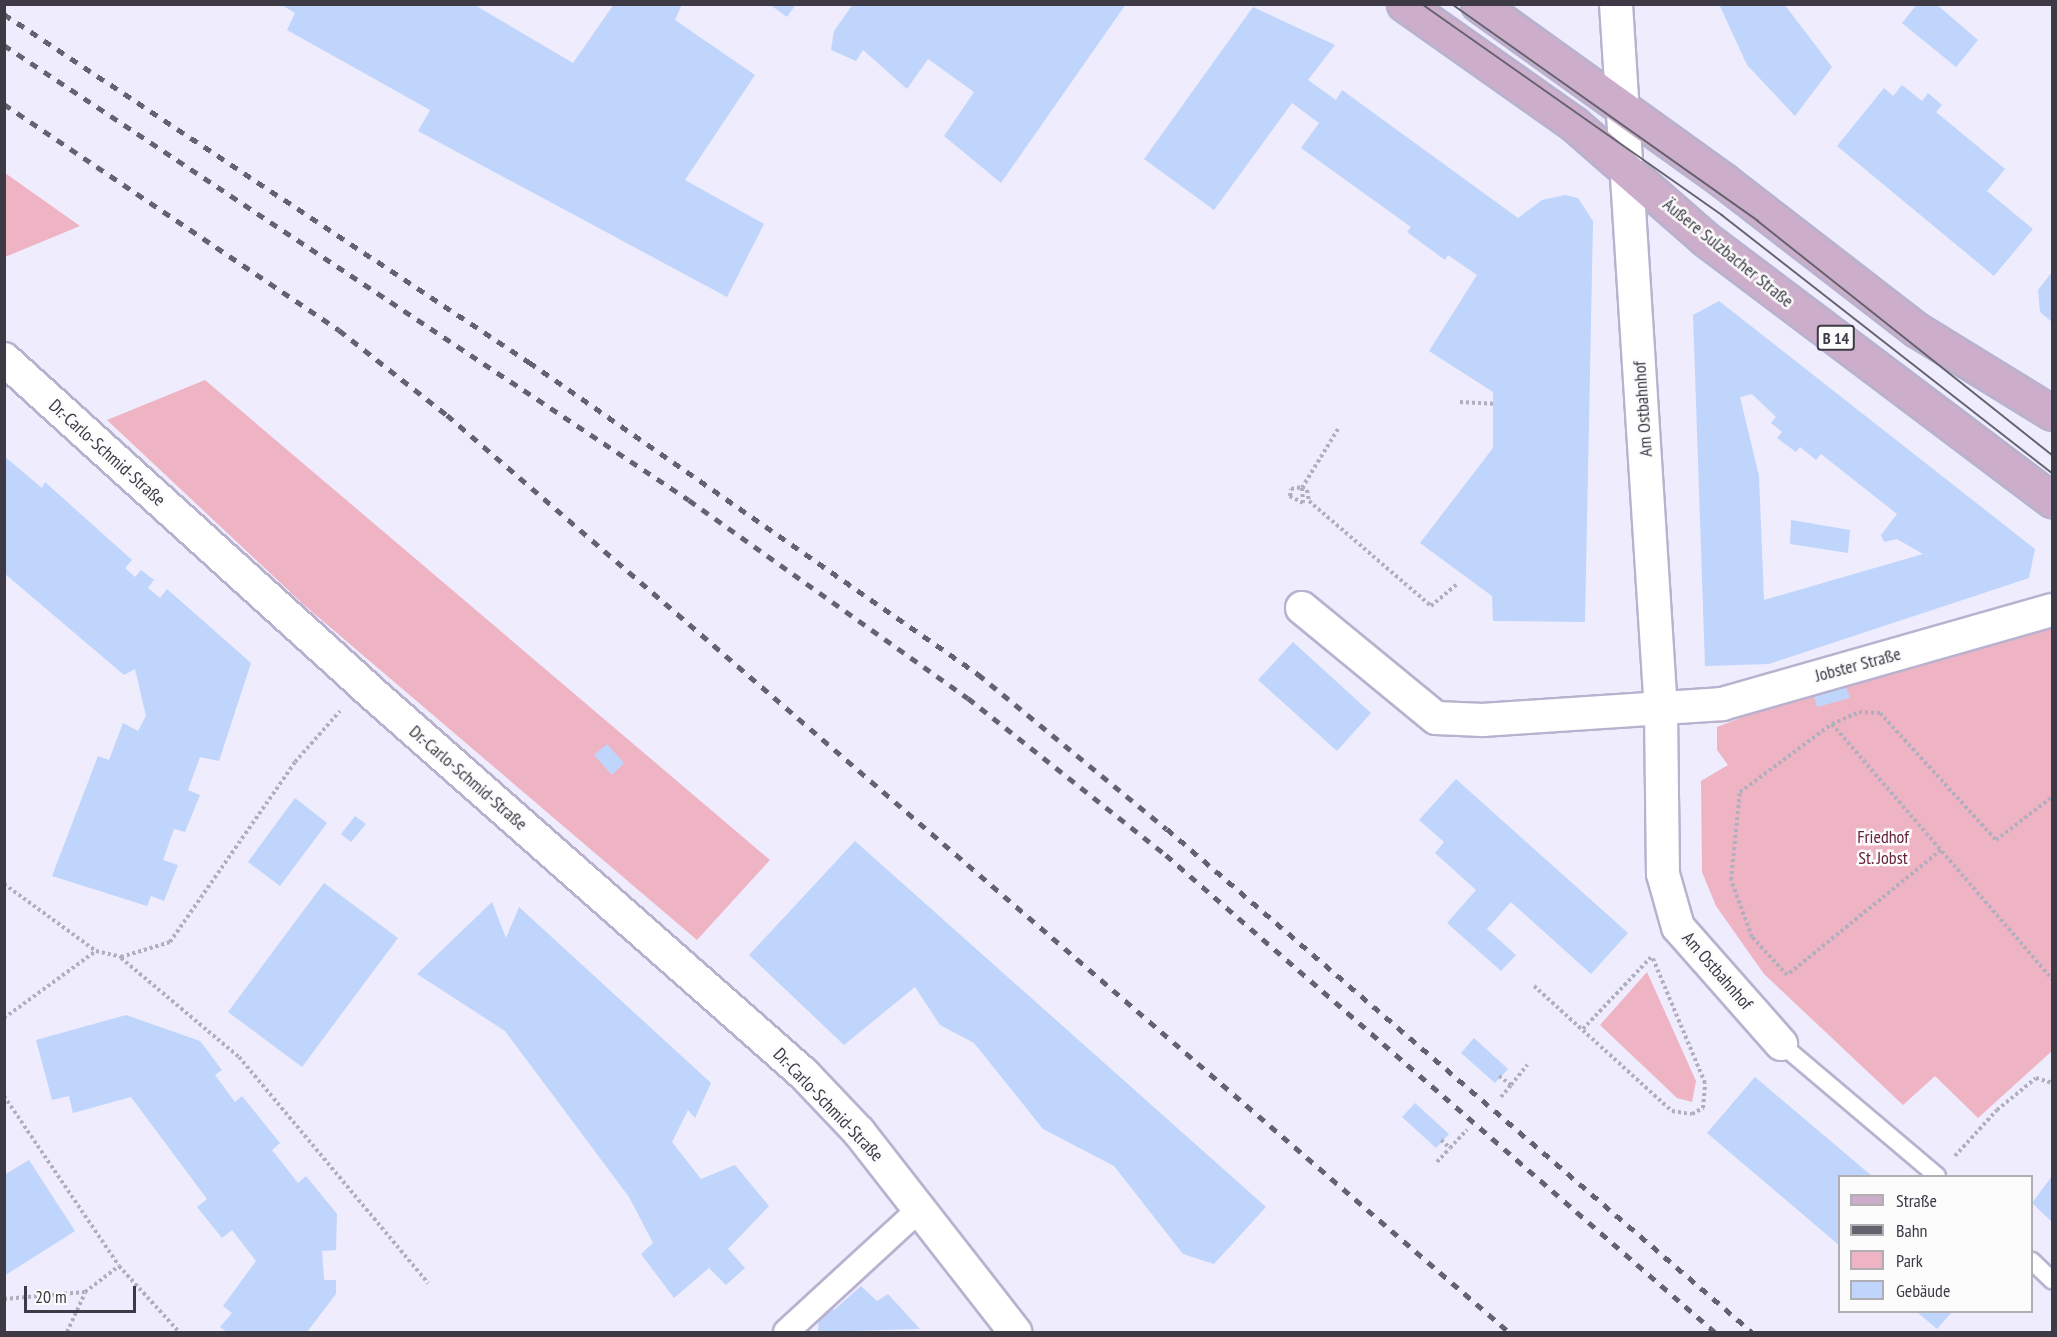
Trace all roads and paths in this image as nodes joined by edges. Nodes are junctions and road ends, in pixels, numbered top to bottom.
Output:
1 (1404, 4) edge
2 (1478, 4) edge
3 (1616, 4) edge
4 (1621, 106) junction
5 (1627, 167) junction
6 (4, 359) edge
7 (1460, 402) dead end
8 (1494, 404) dead end
9 (2052, 413) edge
10 (1338, 429) dead end
11 (2052, 500) edge
12 (1457, 584) dead end
13 (1302, 608) dead end
14 (2052, 610) edge
15 (363, 686) junction
16 (1661, 711) junction
17 (1832, 724) junction
18 (2052, 797) edge
19 (1941, 850) junction
20 (4, 884) edge
21 (96, 951) junction
22 (121, 957) junction
23 (2052, 979) edge
24 (1534, 986) dead end
25 (4, 1018) edge
26 (1583, 1029) junction
27 (1781, 1044) joint
28 (1527, 1065) dead end
29 (1499, 1076) dead end
30 (2052, 1083) edge
31 (1511, 1085) junction
32 (4, 1096) edge
33 (1502, 1098) dead end
34 (1467, 1130) dead end
35 (1441, 1140) dead end
36 (1450, 1148) junction
37 (1437, 1162) dead end
38 (1936, 1175) edge
39 (1938, 1175) edge
40 (921, 1208) junction
41 (2033, 1263) edge
42 (119, 1266) junction
43 (2052, 1280) edge
44 (428, 1283) dead end
45 (85, 1292) junction
46 (4, 1299) edge
47 (1010, 1331) edge
48 (67, 1332) edge
49 (179, 1332) edge
50 (786, 1332) edge

1 - 5 main road, Äußere Sulzbacher Straße / B 14
2 - 4 main road
3 - 4 street, Am Ostbahnhof
4 - 5 street, Am Ostbahnhof
4 - 9 main road
5 - 11 main road, Äußere Sulzbacher Straße / B 14
5 - 16 street, Am Ostbahnhof
6 - 15 street, Dr.-Carlo-Schmid-Straße
7 - 8 path
10 - 12 path
13 - 16 street
14 - 16 street, Jobster Straße
15 - 22 path
15 - 40 street, Dr.-Carlo-Schmid-Straße
16 - 27 street, Am Ostbahnhof
17 - 18 path
17 - 19 path
17 - 19 path
19 - 23 path
20 - 21 path
21 - 22 path
21 - 25 path
22 - 44 path
24 - 26 path
26 - 26 path
27 - 38 lane
28 - 31 path
29 - 31 path
30 - 39 path
31 - 33 path
32 - 42 path
34 - 36 path
35 - 36 path
36 - 37 path
40 - 47 street, Dr.-Carlo-Schmid-Straße
40 - 50 street
41 - 43 lane
42 - 45 path
42 - 49 path
45 - 46 path
45 - 48 path

